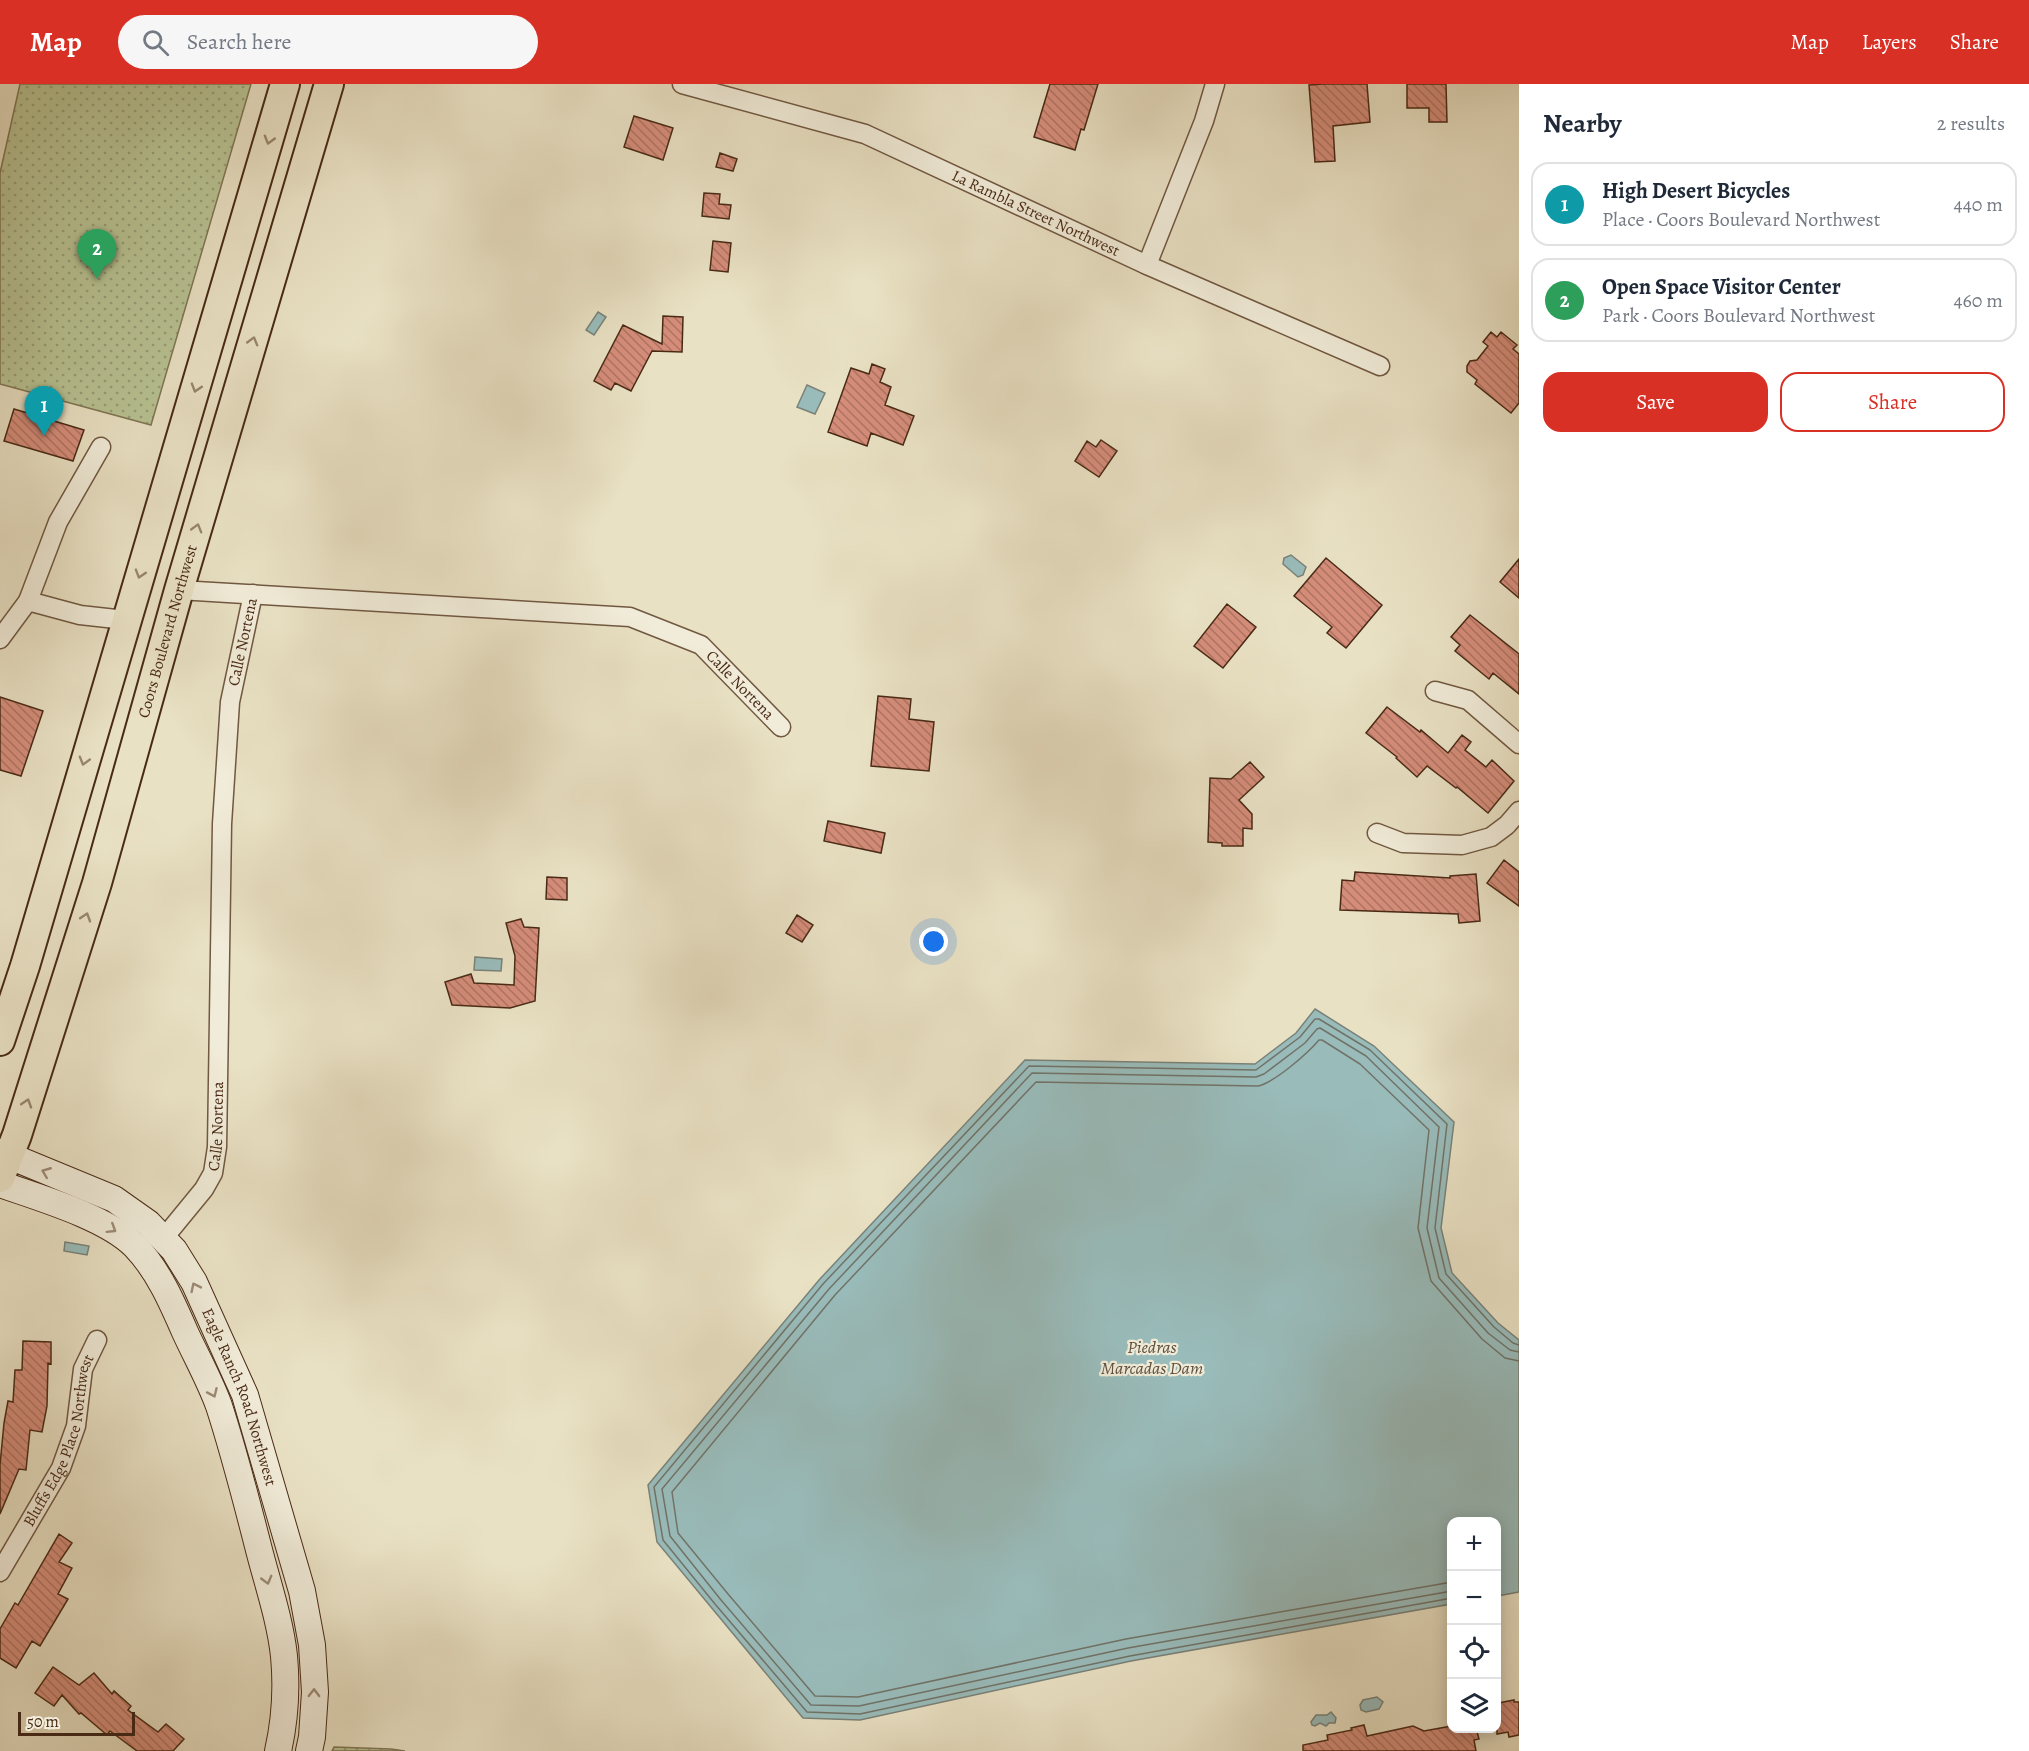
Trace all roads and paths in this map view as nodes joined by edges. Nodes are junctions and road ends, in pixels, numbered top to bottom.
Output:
1 (285, 84) edge
2 (329, 84) edge
3 (682, 84) edge
4 (1215, 84) edge
5 (1147, 265) junction
6 (1380, 366) dead end
7 (101, 447) dead end
8 (179, 590) junction
9 (253, 594) junction
10 (28, 601) junction
11 (125, 620) junction
12 (0, 639) edge
13 (1435, 691) dead end
14 (781, 727) dead end
15 (1519, 744) edge
16 (1519, 811) edge
17 (1377, 832) dead end
18 (0, 1041) edge
19 (3, 1162) edge
20 (0, 1184) edge
21 (163, 1239) junction
22 (96, 1340) dead end
23 (0, 1572) edge
24 (278, 1751) edge
25 (309, 1751) edge

1 -> 11 main road
8 -> 2 main road, Coors Boulevard Northwest
3 - 5 street, La Rambla Street Northwest
4 - 5 street
5 - 6 street, La Rambla Street Northwest
7 - 10 street
8 - 9 street
19 -> 8 main road, Coors Boulevard Northwest
9 - 14 street, Calle Nortena
9 - 21 street, Calle Nortena
10 - 11 street
10 - 12 street
11 -> 18 main road
13 - 15 street
16 - 17 street
21 -> 19 street, Eagle Ranch Road Northwest
20 -> 24 street, Eagle Ranch Road Northwest
25 -> 21 street, Eagle Ranch Road Northwest
22 - 23 street, Bluffs Edge Place Northwest

